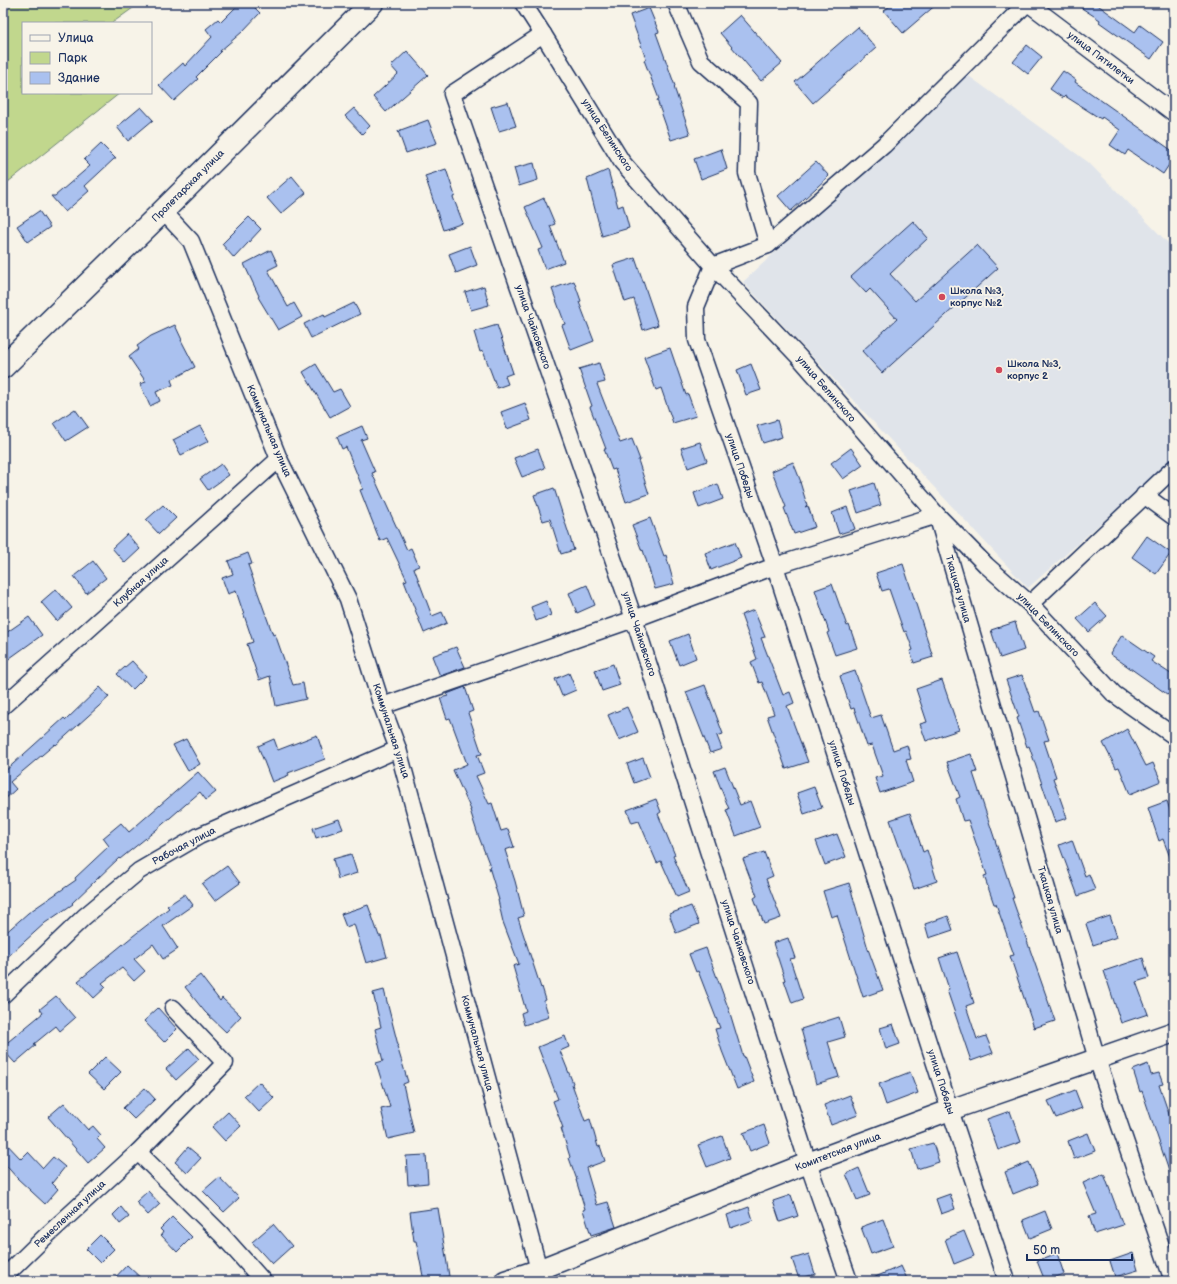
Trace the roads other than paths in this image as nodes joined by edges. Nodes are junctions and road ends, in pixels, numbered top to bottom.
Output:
1 (372, 3) edge
2 (523, 3) edge
3 (676, 3) edge
4 (1028, 3) edge
5 (543, 34) junction
6 (1174, 114) edge
7 (163, 211) junction
8 (768, 245) junction
9 (713, 266) junction
10 (3, 367) edge
11 (279, 459) junction
12 (1174, 468) edge
13 (1144, 495) junction
14 (937, 515) junction
15 (1174, 517) edge
16 (775, 566) junction
17 (1030, 604) junction
18 (634, 619) junction
19 (3, 706) edge
20 (382, 706) junction
21 (1174, 736) edge
22 (398, 749) junction
23 (3, 994) edge
24 (172, 1008) dead end
25 (1174, 1032) edge
26 (1097, 1059) junction
27 (950, 1110) junction
28 (138, 1152) junction
29 (808, 1163) junction
30 (540, 1275) edge
31 (3, 1278) edge
32 (263, 1281) edge
33 (505, 1281) edge
34 (849, 1281) edge
35 (1007, 1281) edge
36 (1173, 1281) edge

1 - 7 main road, Пролетарская улица
2 - 5 street, улица Белинского
3 - 8 street
4 - 6 street, улица Пятилетки
4 - 8 street
5 - 9 street, улица Белинского
5 - 18 street, улица Чайковского
7 - 10 main road, Пролетарская улица
7 - 11 street, Коммунальная улица
8 - 9 street
9 - 14 street, улица Белинского
9 - 16 street, улица Победы
11 - 19 street, Клубная улица
11 - 20 street, Коммунальная улица
12 - 13 street
13 - 15 street
13 - 17 street
14 - 16 street
14 - 17 street, улица Белинского
14 - 26 street, Ткацкая улица
16 - 18 street
16 - 27 street, улица Победы
17 - 21 street, улица Белинского
18 - 20 street
18 - 29 street, улица Чайковского
20 - 22 street, Коммунальная улица
22 - 23 street, Рабочая улица
22 - 30 street, Коммунальная улица
24 - 28 street, Ремесленная улица
25 - 26 street, Комитетская улица
26 - 27 street, Комитетская улица
26 - 36 street, Ткацкая улица
27 - 29 street, Комитетская улица
27 - 35 street, улица Победы
28 - 31 street, Ремесленная улица
28 - 32 street
29 - 30 street, Комитетская улица
29 - 34 street, улица Чайковского
30 - 33 street, Комитетская улица

